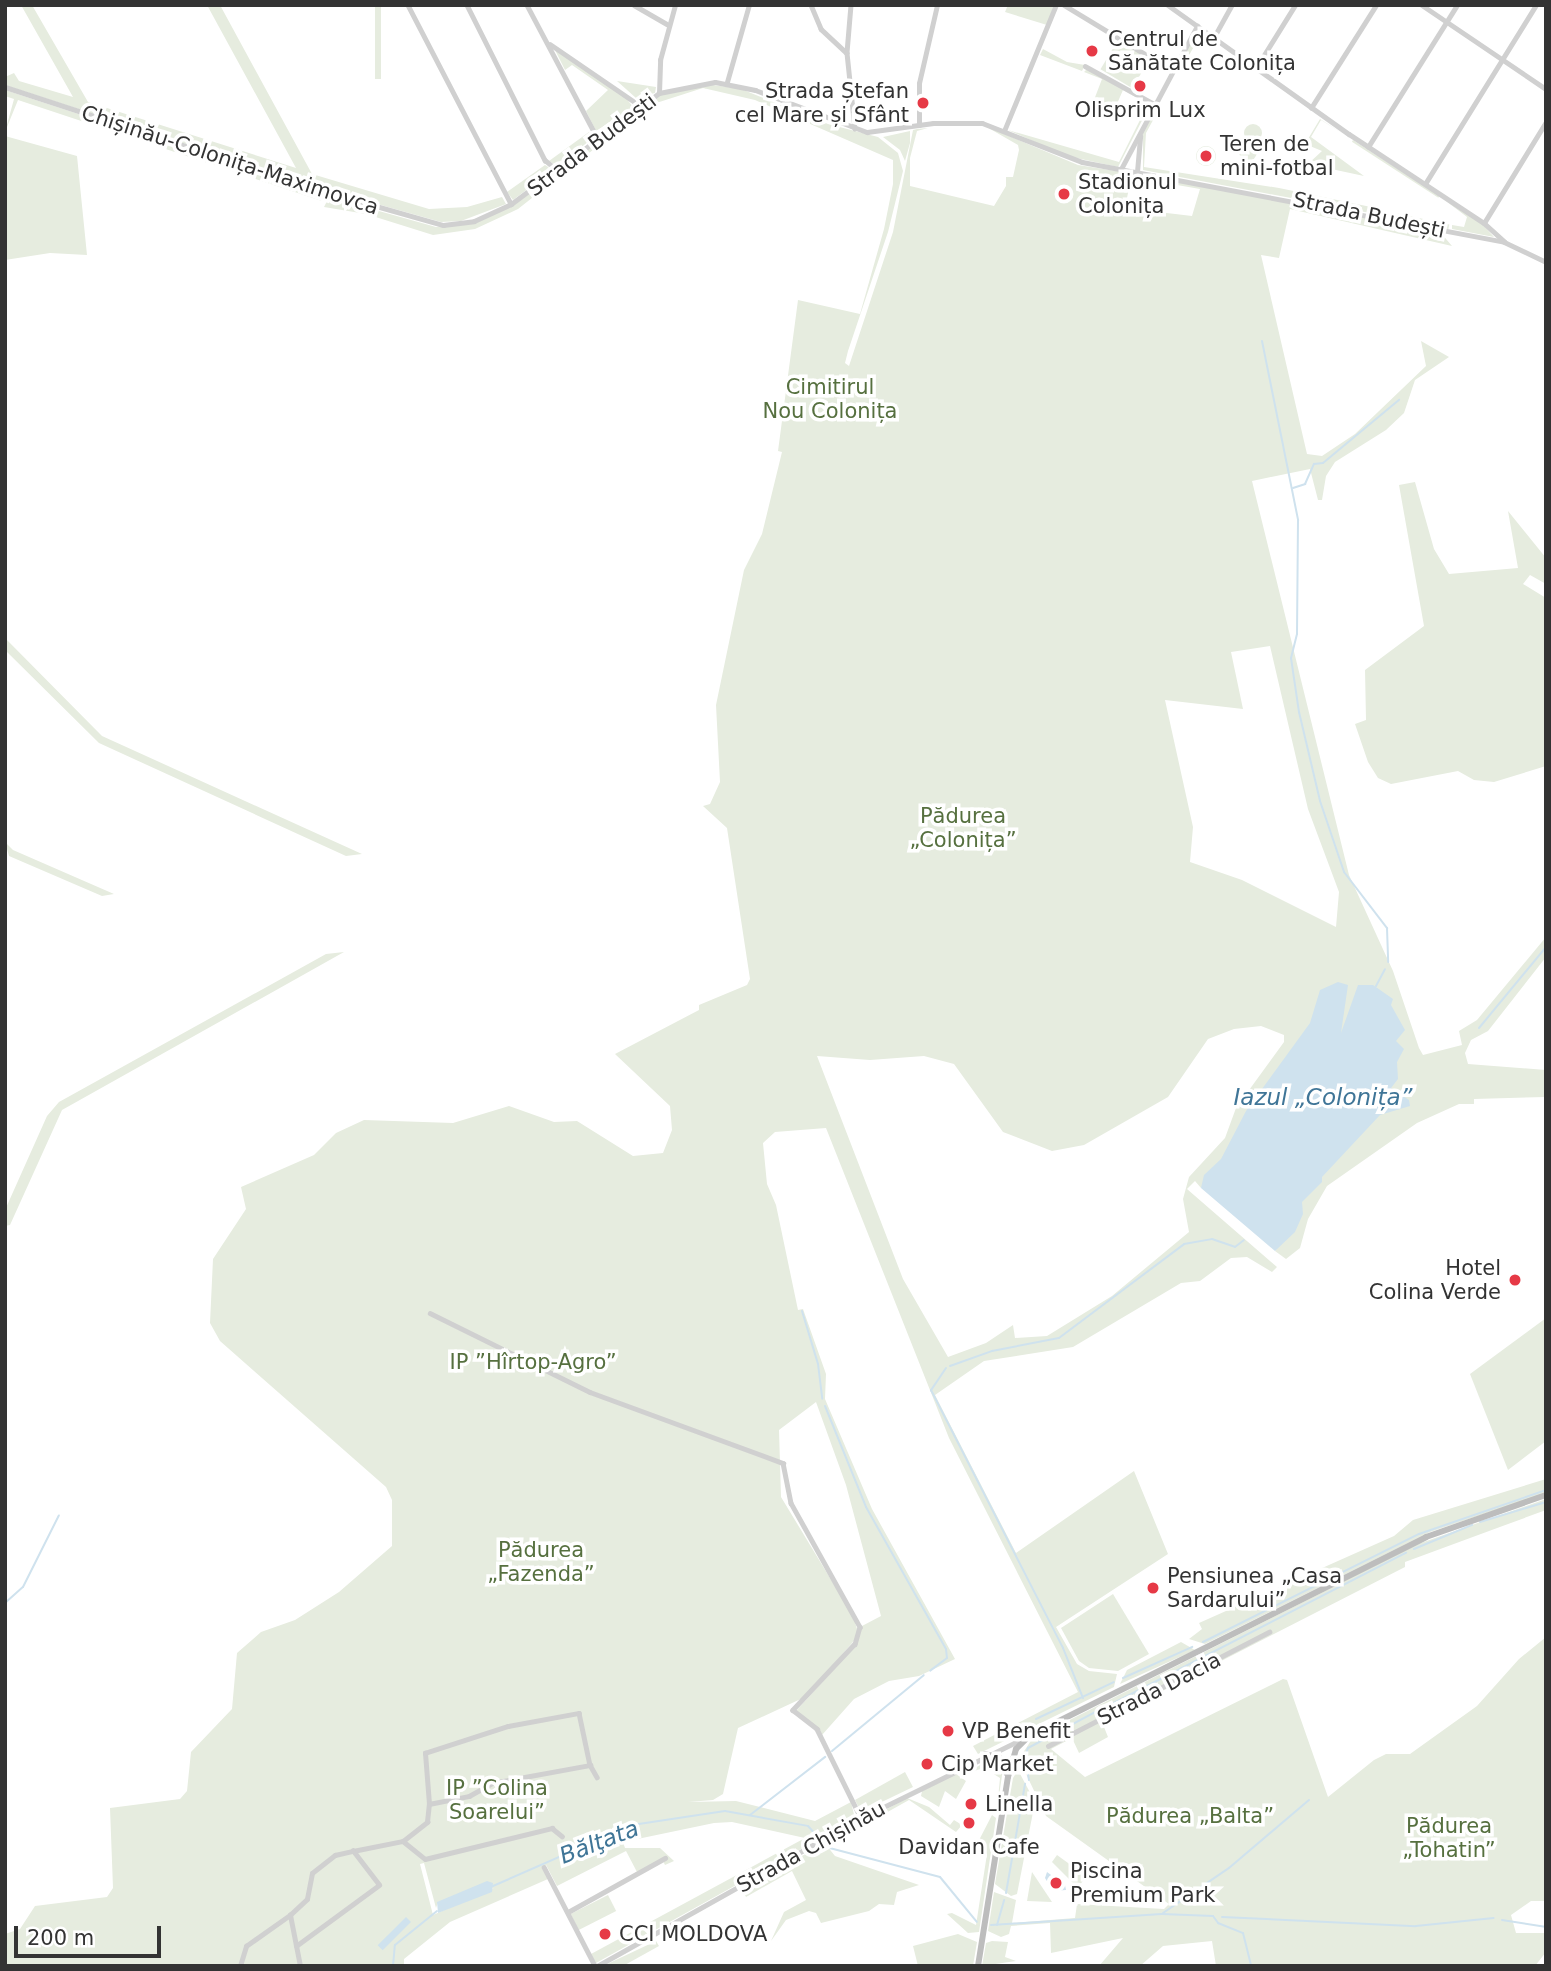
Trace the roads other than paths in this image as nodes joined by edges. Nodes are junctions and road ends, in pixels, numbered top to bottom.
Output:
1 (408, 5) edge
2 (467, 5) edge
3 (527, 5) edge
4 (634, 5) edge
5 (676, 5) edge
6 (749, 5) edge
7 (811, 5) edge
8 (851, 5) edge
9 (937, 5) edge
10 (1056, 5) edge
11 (1063, 5) edge
12 (1168, 5) edge
13 (1232, 5) edge
14 (1295, 5) edge
15 (1376, 5) edge
16 (1422, 5) edge
17 (1457, 5) edge
18 (1536, 5) edge
19 (1447, 22) junction
20 (667, 24) junction
21 (1197, 26) junction
22 (1214, 37) junction
23 (550, 44) junction
24 (847, 53) junction
25 (1503, 60) junction
26 (1085, 66) dead end
27 (1256, 68) junction
28 (1173, 71) junction
29 (727, 82) junction
30 (5, 87) edge
31 (1546, 89) edge
32 (659, 93) junction
33 (1154, 104) junction
34 (639, 105) junction
35 (1311, 108) junction
36 (1546, 122) edge
37 (919, 125) junction
38 (855, 130) junction
39 (1004, 131) junction
40 (1140, 132) junction
41 (597, 137) junction
42 (1368, 147) junction
43 (1121, 169) junction
44 (557, 170) junction
45 (1137, 172) junction
46 (1425, 184) junction
47 (511, 204) junction
48 (1484, 222) junction
49 (457, 225) joint
50 (1504, 242) junction
51 (1546, 261) edge
52 (430, 1313) dead end
53 (1546, 1495) edge
54 (1269, 1632) dead end
55 (1029, 1737) junction
56 (1048, 1746) dead end
57 (985, 1754) junction
58 (590, 1765) junction
59 (597, 1777) dead end
60 (1008, 1777) junction
61 (429, 1804) junction
62 (861, 1818) junction
63 (562, 1836) dead end
64 (402, 1840) junction
65 (353, 1851) junction
66 (665, 1858) dead end
67 (544, 1867) dead end
68 (568, 1912) junction
69 (290, 1916) junction
70 (296, 1946) junction
71 (240, 1966) edge
72 (300, 1966) edge
73 (596, 1966) edge
74 (978, 1966) edge

1 - 47 street
2 - 44 street
3 - 23 street
4 - 20 street
5 - 20 street
6 - 29 street
7 - 24 street
8 - 24 street
9 - 37 street
10 - 39 street
11 - 28 street
12 - 21 street
13 - 22 street
14 - 27 street
15 - 35 street
16 - 19 street
17 - 19 street
18 - 25 street
19 - 25 street
19 - 42 street
20 - 32 street
21 - 22 street
21 - 28 street
22 - 27 street
23 - 34 street
23 - 41 street
24 - 38 street
25 - 31 street
25 - 46 street
26 - 33 street
27 - 35 street
28 - 33 street
29 - 32 street, Strada Budești
29 - 38 street, Strada Budești
30 - 49 street, Chișinău-Colonița-Maximovca
32 - 34 street, Strada Budești
33 - 40 street
34 - 41 street, Strada Budești
35 - 42 street
36 - 48 street
37 - 38 street, Strada Budești
37 - 39 street, Strada Budești
39 - 43 street, Strada Budești
40 - 43 street
40 - 45 street
41 - 44 street, Strada Budești
42 - 46 street
43 - 45 street, Strada Budești
44 - 47 street, Strada Budești
45 - 50 street, Strada Budești
46 - 48 street
47 - 49 street, Strada Budești
48 - 50 street
50 - 51 street, Strada Budești
52 - 62 street
53 - 55 main road
54 - 56 street, Strada Dacia
55 - 57 street, Strada Chișinău
55 - 60 main road
57 - 60 main road
57 - 62 street, Strada Chișinău
58 - 59 street
58 - 61 street
58 - 61 street
60 - 74 main road
61 - 64 street
62 - 73 street, Strada Chișinău
63 - 64 street
64 - 65 street
65 - 69 street
65 - 70 street
66 - 68 street
67 - 68 street
68 - 73 street
69 - 70 street
69 - 71 street
70 - 72 street

